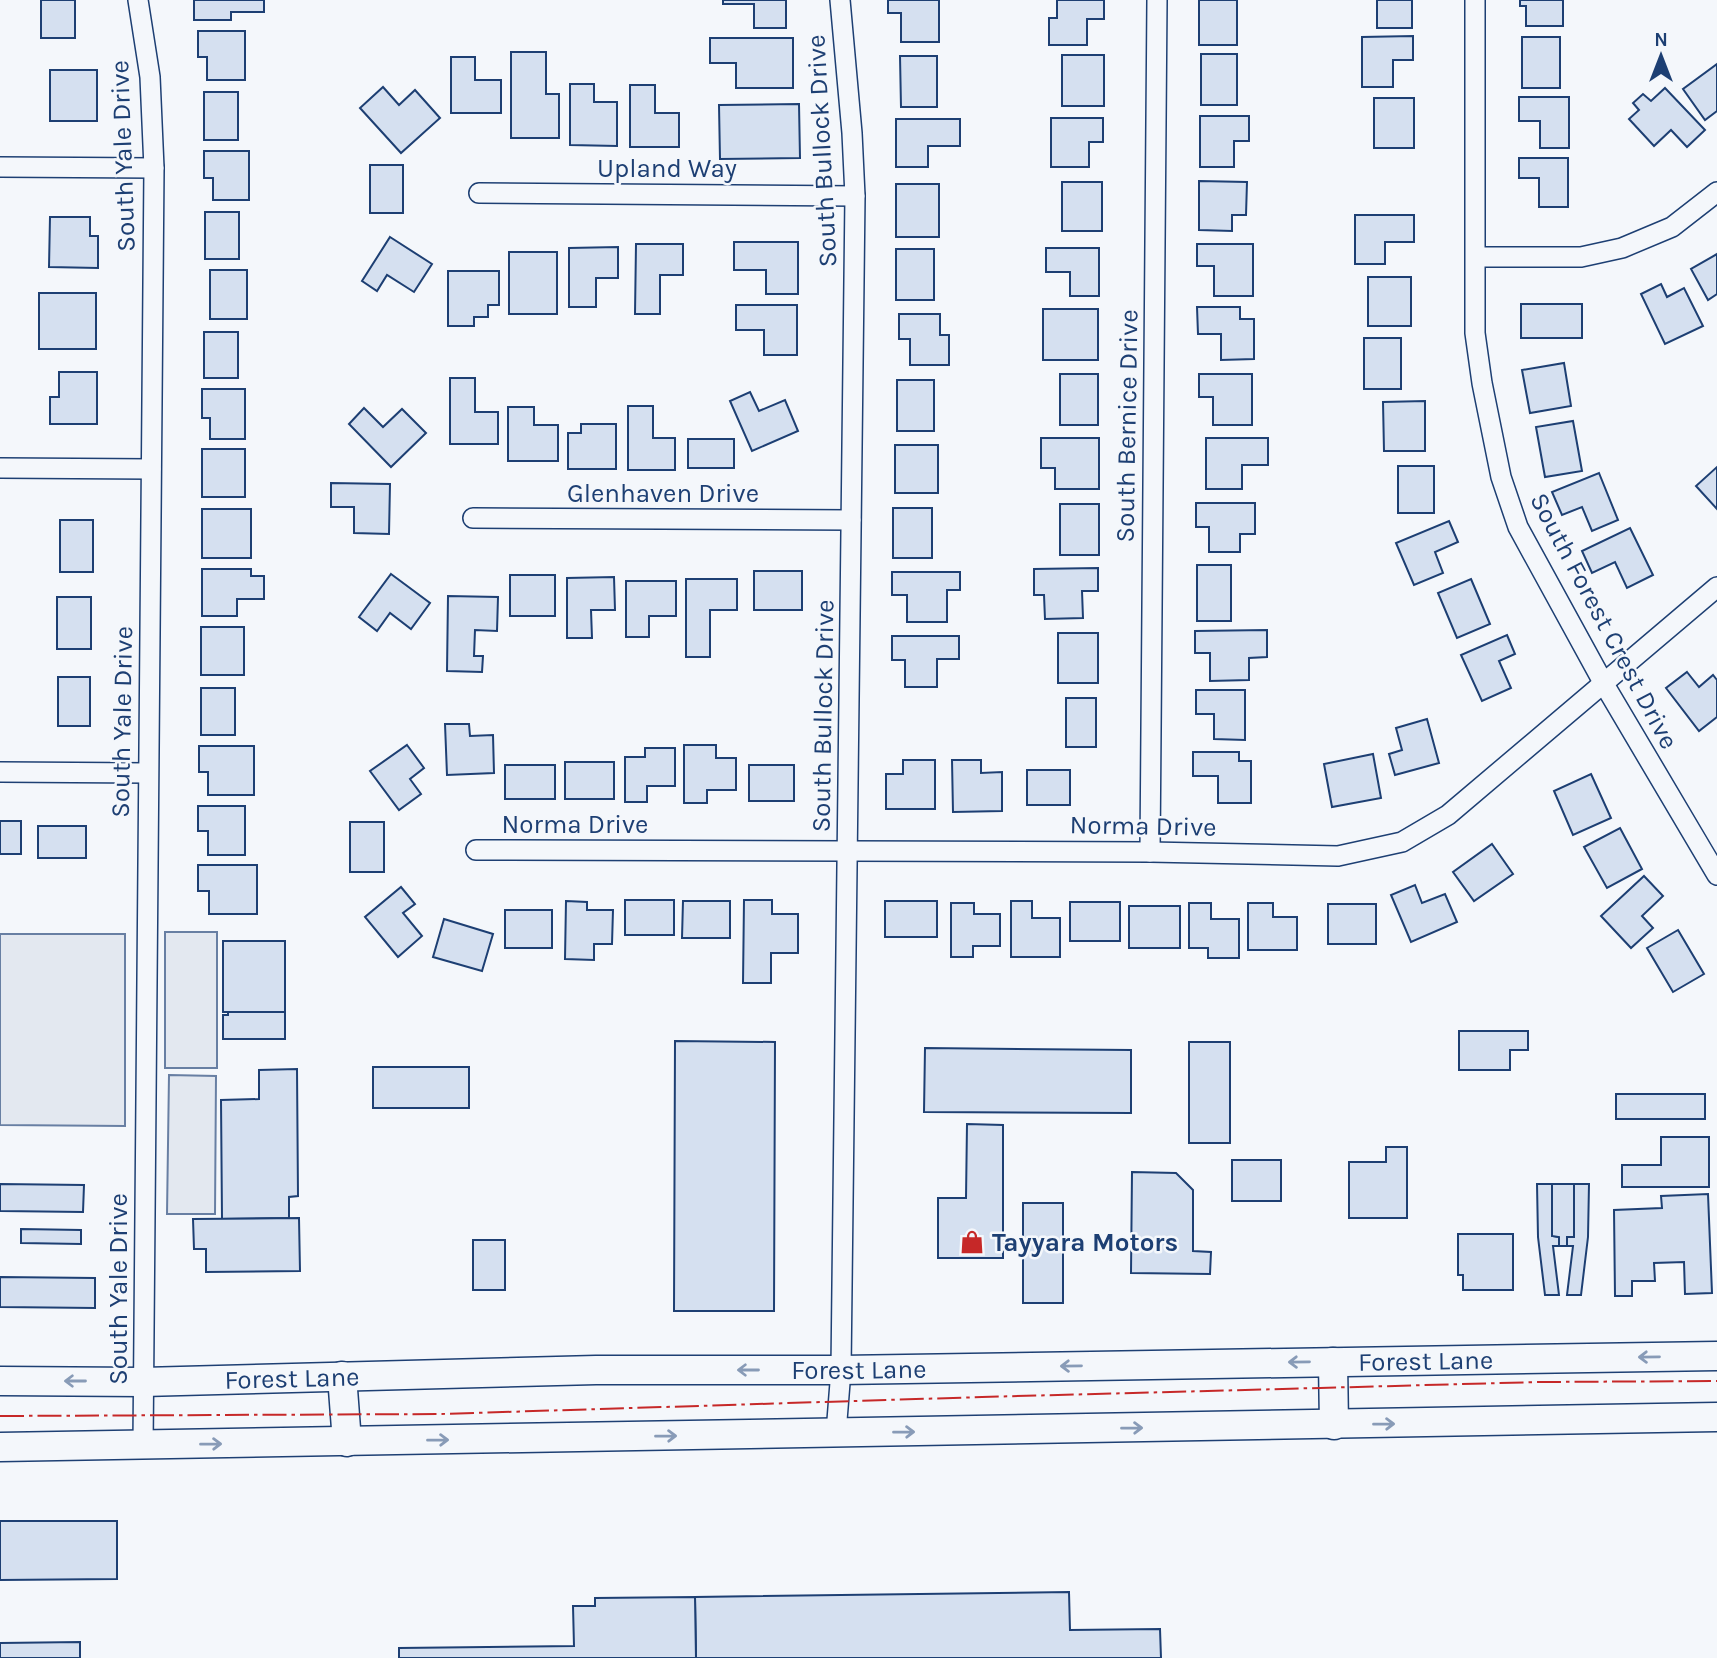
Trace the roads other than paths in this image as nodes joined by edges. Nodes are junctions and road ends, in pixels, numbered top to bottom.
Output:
1 (138, 0) edge
2 (840, 0) edge
3 (1157, 0) edge
4 (1475, 0) edge
5 (0, 167) edge
6 (154, 168) junction
7 (1717, 192) edge
8 (479, 193) dead end
9 (855, 196) junction
10 (1476, 257) junction
11 (0, 468) edge
12 (151, 469) junction
13 (473, 518) dead end
14 (851, 520) junction
15 (1717, 587) edge
16 (1604, 684) junction
17 (0, 772) edge
18 (148, 773) junction
19 (476, 850) dead end
20 (847, 851) junction
21 (1150, 852) junction
22 (1717, 875) edge
23 (1717, 1356) edge
24 (1333, 1362) junction
25 (841, 1370) junction
26 (342, 1377) junction
27 (0, 1381) edge
28 (143, 1381) junction
29 (1717, 1418) edge
30 (1334, 1425) junction
31 (836, 1433) junction
32 (347, 1442) junction
33 (143, 1446) junction
34 (0, 1447) edge

1 - 6 street, South Yale Drive
2 - 9 street, South Bullock Drive
3 - 21 street, South Bernice Drive
4 - 10 street, South Forest Crest Drive
5 - 6 street
6 - 12 street, South Yale Drive
7 - 10 street
8 - 9 street, Upland Way
9 - 14 street, South Bullock Drive
10 - 16 street, South Forest Crest Drive
11 - 12 street
12 - 18 street, South Yale Drive
13 - 14 street, Glenhaven Drive
14 - 20 street, South Bullock Drive
15 - 16 street, Norma Drive
16 - 21 street, Norma Drive
16 - 22 street, South Forest Crest Drive
17 - 18 street
18 - 28 street, South Yale Drive
19 - 20 street, Norma Drive
20 - 21 street, Norma Drive
20 - 25 street, South Bullock Drive
23 -> 24 main road, Forest Lane
24 -> 25 main road, Forest Lane
24 - 30 main road
25 -> 26 main road, Forest Lane
25 - 31 street, South Bullock Drive
26 - 28 main road, Forest Lane
26 - 32 main road
28 -> 27 main road, Forest Lane
28 - 33 street, South Yale Drive
30 -> 29 main road
31 -> 30 main road
32 -> 31 main road
33 -> 32 main road
33 - 34 main road

